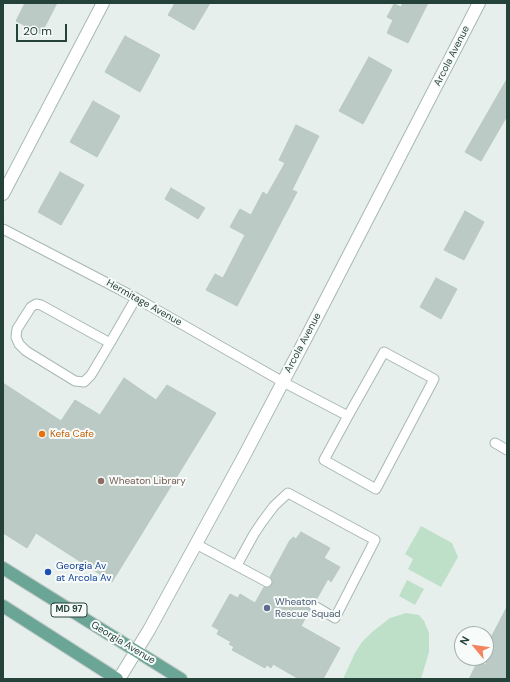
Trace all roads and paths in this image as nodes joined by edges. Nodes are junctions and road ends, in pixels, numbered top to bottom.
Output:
1 (103, 3) edge
2 (479, 3) edge
3 (3, 194) edge
4 (3, 229) edge
5 (136, 298) junction
6 (110, 344) junction
7 (283, 382) junction
8 (348, 416) junction
9 (495, 443) dead end
10 (507, 450) edge
11 (196, 544) junction
12 (237, 565) junction
13 (3, 568) edge
14 (267, 582) dead end
15 (313, 605) dead end
16 (3, 606) edge
17 (137, 651) junction
18 (118, 679) edge
19 (181, 679) edge

1 - 3 street
2 - 7 street, Arcola Avenue
4 - 5 lane, Hermitage Avenue
5 - 6 lane
5 - 7 lane, Hermitage Avenue
6 - 6 lane
7 - 8 lane, Hermitage Avenue
7 - 11 street, Arcola Avenue
8 - 8 lane
9 - 10 lane
11 - 12 lane
11 - 17 street, Arcola Avenue
12 - 14 lane
12 - 15 lane
13 - 17 main road, Georgia Avenue / MD 97
16 - 18 main road
17 - 18 street, Arcola Avenue
17 - 19 main road, Georgia Avenue / MD 97

